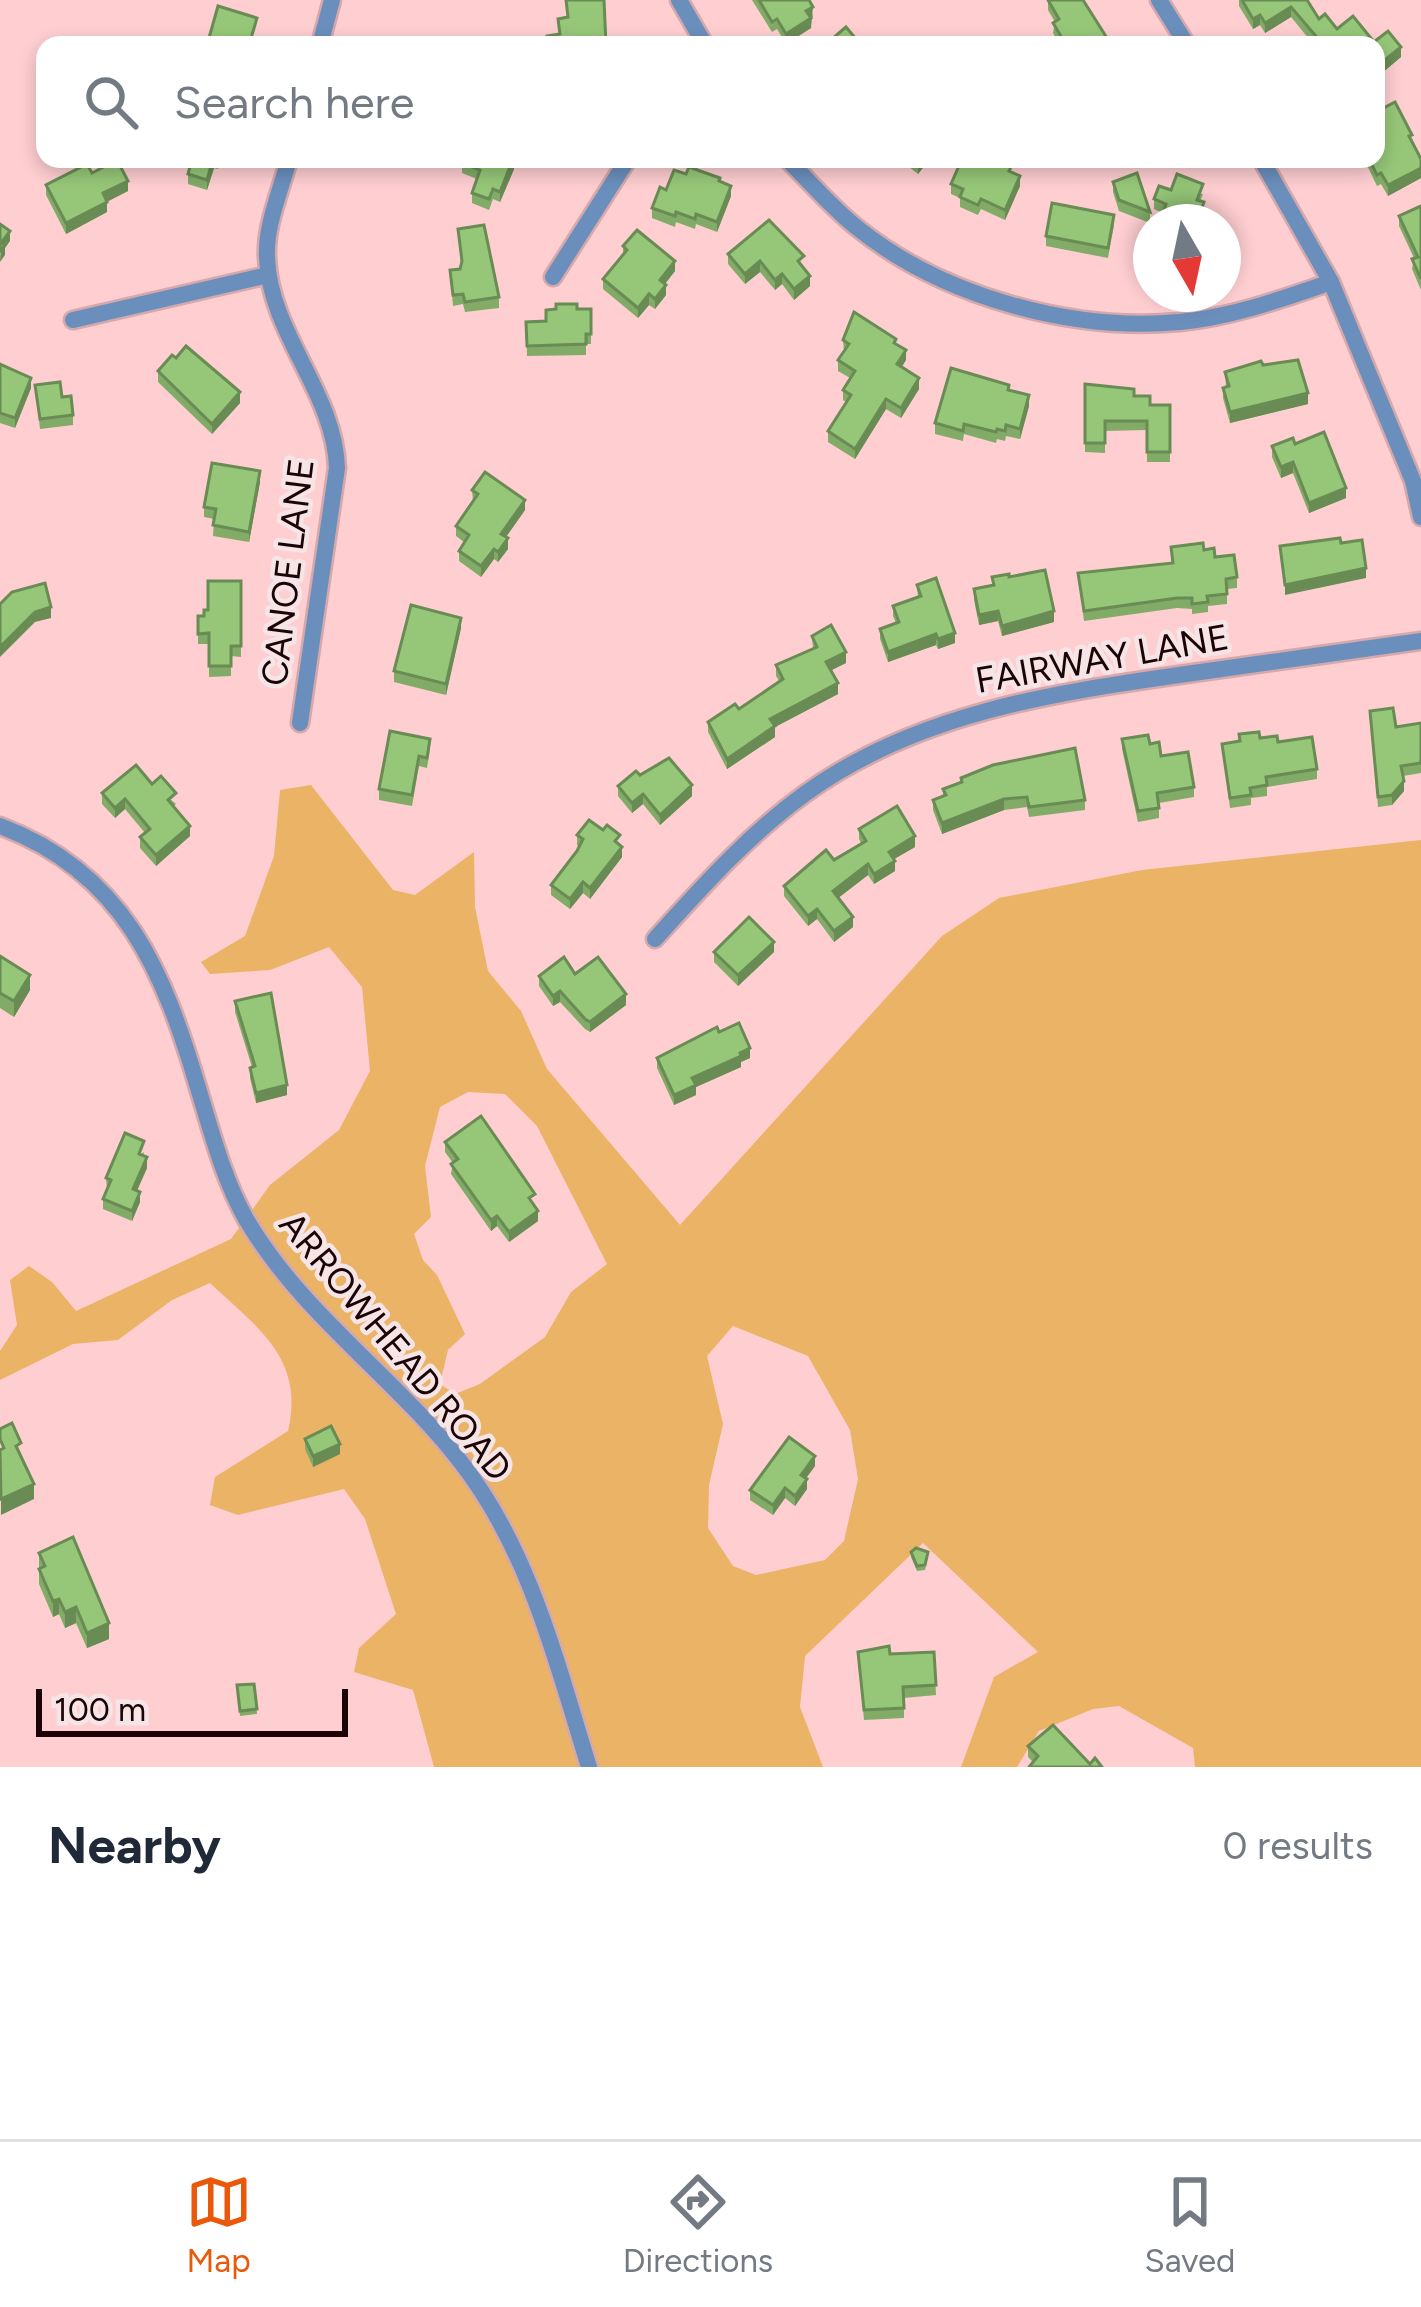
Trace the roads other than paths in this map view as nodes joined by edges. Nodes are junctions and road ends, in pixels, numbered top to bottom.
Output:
1 (332, 0) edge
2 (680, 0) edge
3 (1159, 0) edge
4 (322, 36) edge
5 (700, 36) edge
6 (1181, 36) edge
7 (287, 168) edge
8 (622, 168) edge
9 (796, 168) edge
10 (1266, 168) edge
11 (268, 275) junction
12 (553, 277) dead end
13 (1331, 282) junction
14 (73, 320) dead end
15 (1421, 517) edge
16 (1421, 641) edge
17 (300, 723) dead end
18 (0, 826) edge
19 (655, 939) dead end
20 (589, 1767) edge

1 - 4 street
2 - 5 street
3 - 6 street
7 - 11 street, CANOE LANE
8 - 12 street
9 - 13 street
10 - 13 street
11 - 14 street
11 - 17 street, CANOE LANE
13 - 15 street
16 - 19 street, FAIRWAY LANE
18 - 20 street, ARROWHEAD ROAD

